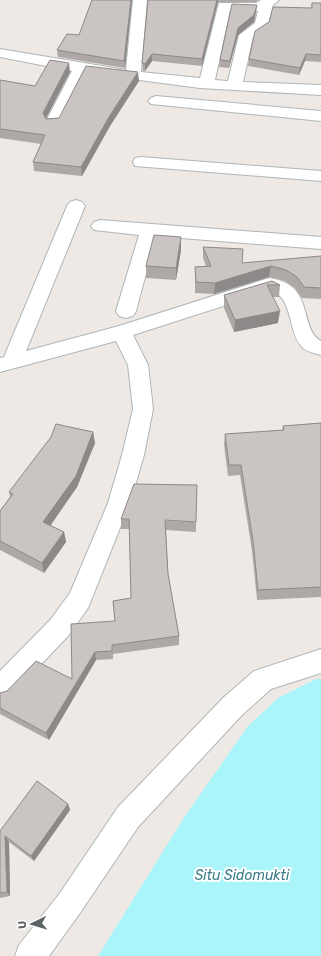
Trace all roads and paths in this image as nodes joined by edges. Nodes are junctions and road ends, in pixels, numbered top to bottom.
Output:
1 (140, 0) edge
2 (269, 2) edge
3 (0, 53) edge
4 (81, 67) junction
5 (133, 74) junction
6 (207, 82) junction
7 (236, 85) junction
8 (321, 90) edge
9 (156, 101) dead end
10 (321, 116) edge
11 (53, 123) edge
12 (141, 162) dead end
13 (321, 176) edge
14 (76, 206) dead end
15 (100, 226) dead end
16 (149, 230) junction
17 (321, 243) edge
18 (124, 322) junction
19 (321, 348) edge
20 (6, 364) edge
21 (321, 661) edge
22 (0, 689) edge
23 (30, 956) edge

1 - 5 street
2 - 6 street
2 - 7 street
3 - 4 street
4 - 5 street
4 - 11 street
5 - 6 street
6 - 7 street
7 - 8 street
9 - 10 street
12 - 13 street
14 - 20 street
15 - 16 street
16 - 17 street
16 - 18 street
18 - 19 street
18 - 20 street
18 - 22 street
21 - 23 street

